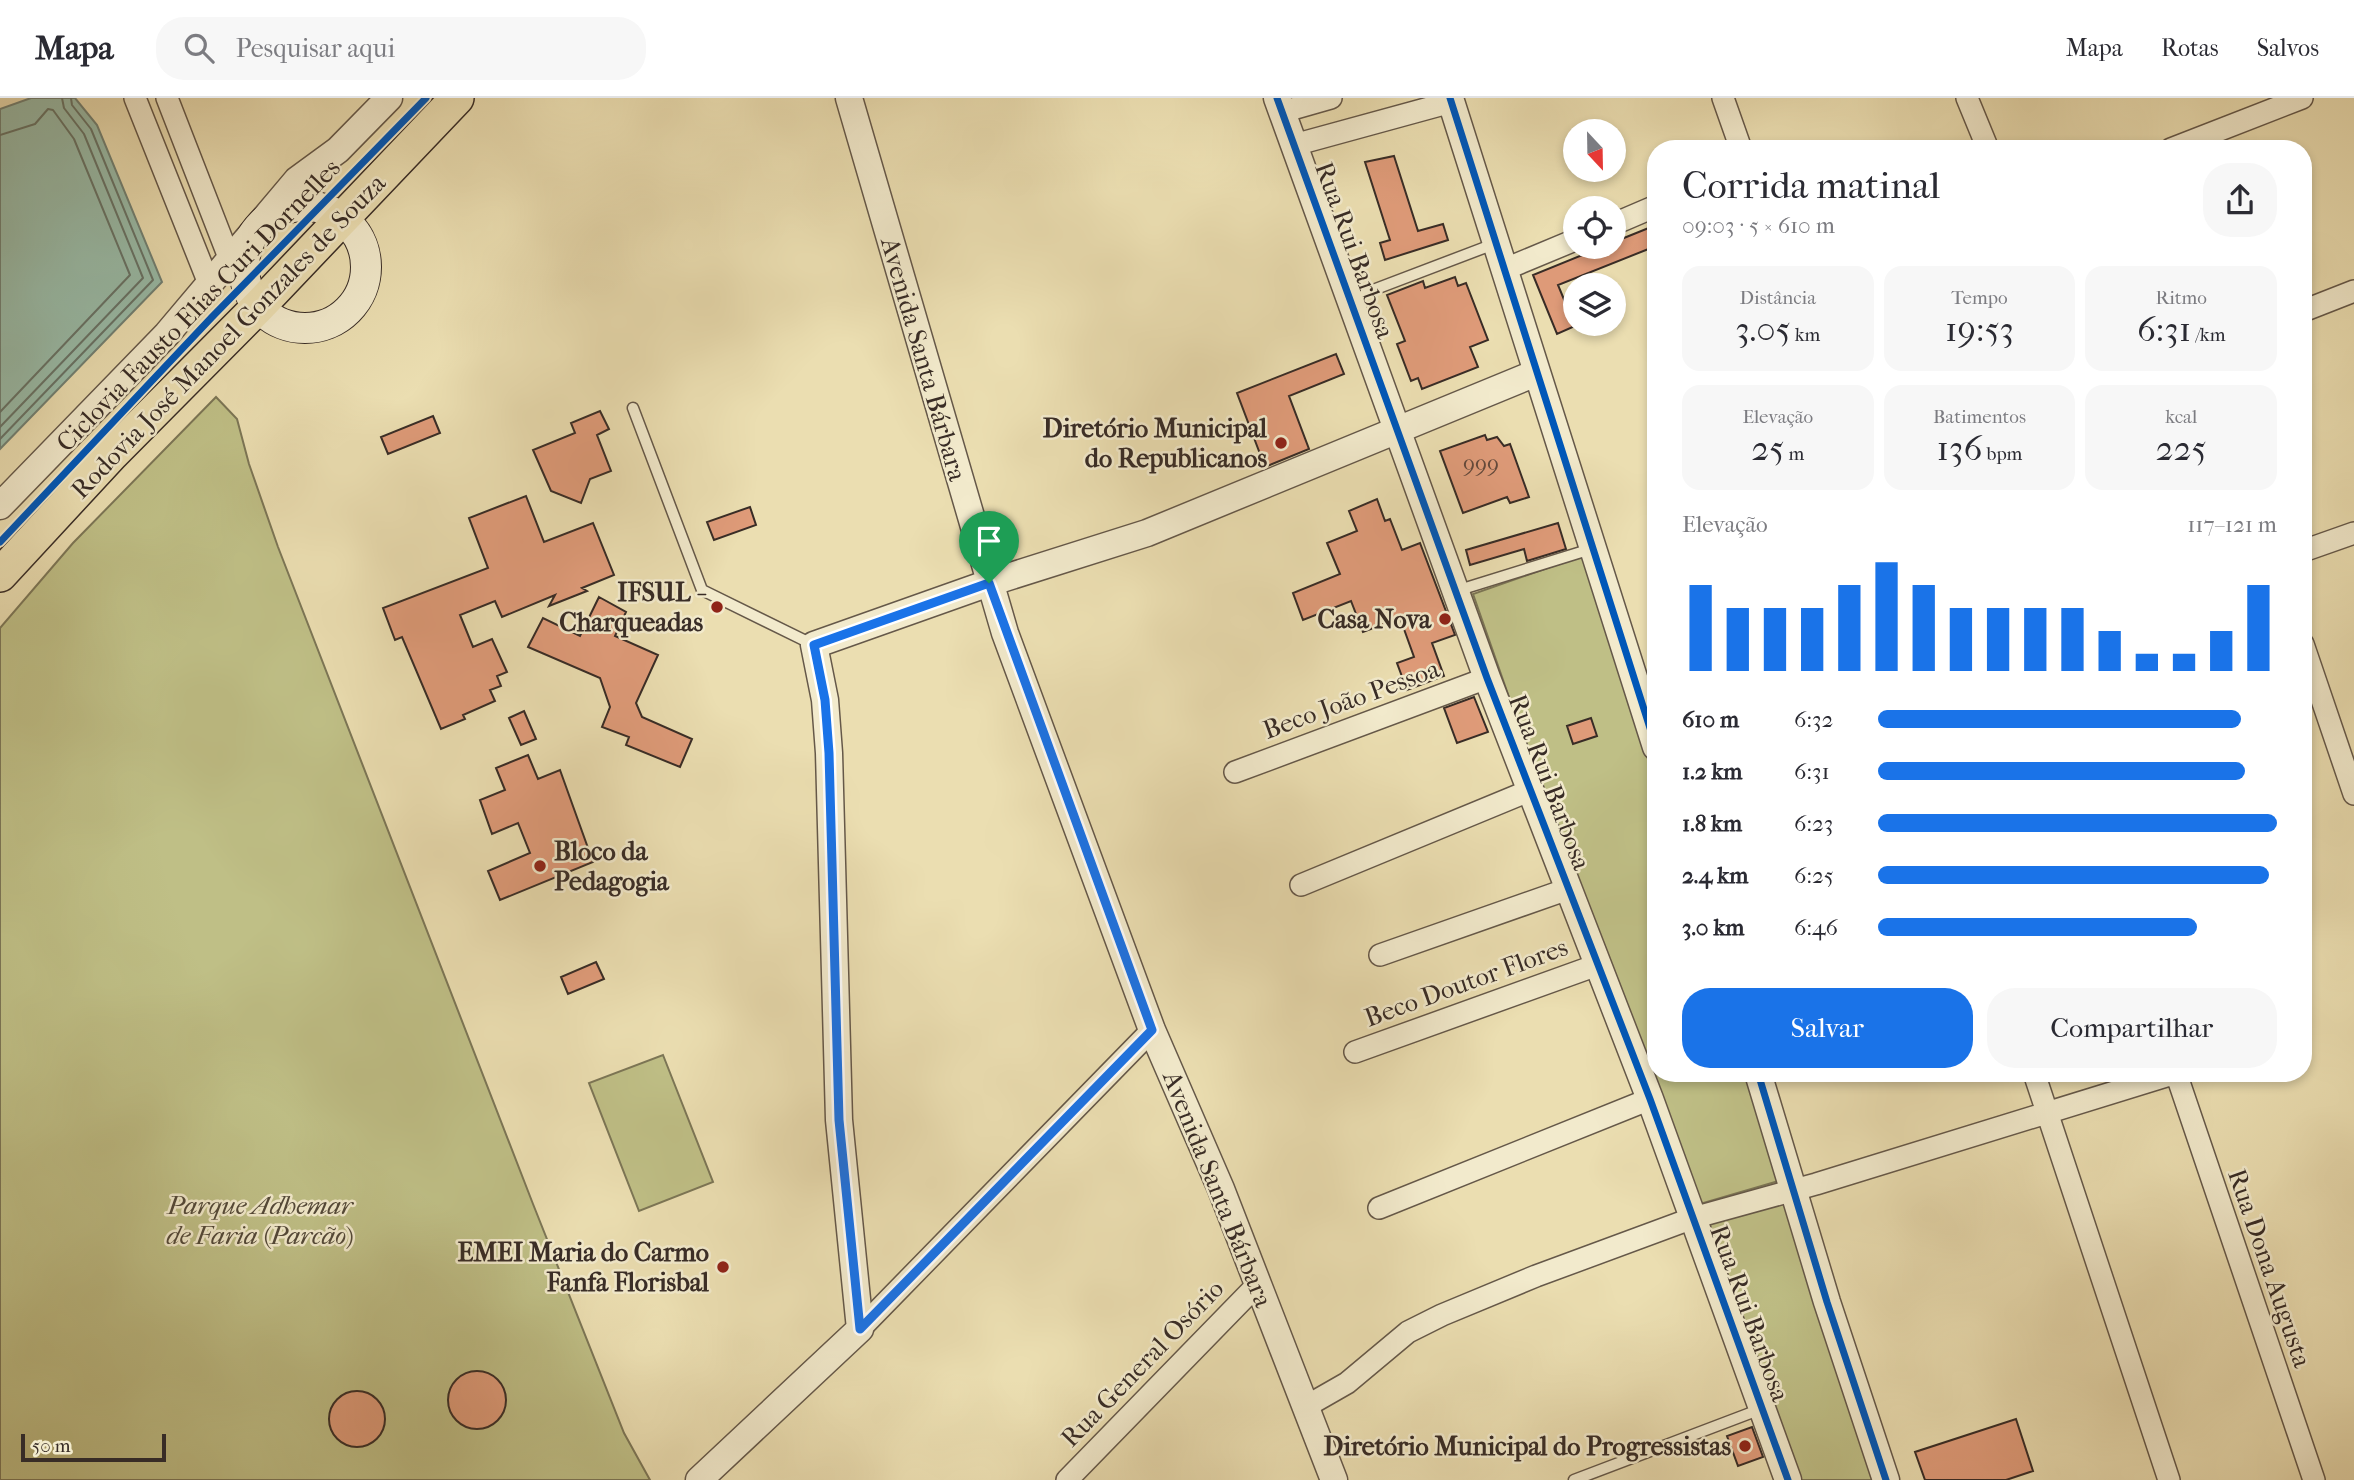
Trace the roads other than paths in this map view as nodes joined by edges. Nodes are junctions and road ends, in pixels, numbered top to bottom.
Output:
1 (135, 98) edge
2 (167, 98) edge
3 (389, 98) edge
4 (457, 98) edge
5 (849, 98) edge
6 (1331, 98) edge
7 (1723, 98) edge
8 (1967, 98) edge
9 (2302, 98) edge
10 (1450, 100) edge
11 (1279, 105) edge
12 (1738, 140) edge
13 (1984, 140) edge
14 (2194, 140) edge
15 (1294, 145) junction
16 (1647, 210) edge
17 (341, 217) junction
18 (1626, 218) edge
19 (258, 228) junction
20 (1494, 244) junction
21 (1563, 245) edge
22 (230, 260) junction
23 (1503, 270) junction
24 (210, 286) junction
25 (2354, 291) edge
26 (1352, 298) junction
27 (259, 306) junction
28 (2312, 307) edge
29 (1536, 373) junction
30 (633, 408) dead end
31 (1399, 430) junction
32 (0, 506) edge
33 (2354, 533) edge
34 (2312, 548) edge
35 (1591, 549) junction
36 (0, 575) edge
37 (989, 583) junction
38 (1456, 591) junction
39 (814, 645) junction
40 (2312, 667) edge
41 (1487, 678) junction
42 (1647, 720) edge
43 (2348, 758) edge
44 (1235, 772) dead end
45 (1531, 790) junction
46 (2354, 794) edge
47 (1301, 885) dead end
48 (1568, 890) junction
49 (1380, 955) dead end
50 (1597, 964) junction
51 (1152, 1030) junction
52 (1354, 1052) dead end
53 (1761, 1082) edge
54 (2037, 1082) edge
55 (2147, 1082) edge
56 (2179, 1082) edge
57 (1650, 1099) junction
58 (2047, 1113) junction
59 (1794, 1190) junction
60 (1379, 1208) dead end
61 (1693, 1218) junction
62 (1257, 1285) junction
63 (860, 1329) junction
64 (1305, 1407) junction
65 (1762, 1409) junction
66 (699, 1480) edge
67 (1067, 1480) edge
68 (1334, 1480) edge
69 (1574, 1480) edge
70 (1788, 1480) edge
71 (1886, 1480) edge
72 (2169, 1480) edge
73 (2314, 1480) edge

1 - 24 street
2 - 22 street
3 - 19 street
4 - 17 main road, Rodovia José Manoel Gonzales de Souza
5 - 37 street, Avenida Santa Bárbara
6 - 11 street
7 - 12 street
8 - 13 street
9 - 14 street
10 - 15 street
10 - 20 street
11 - 15 street, Rua Rui Barbosa
15 - 26 street, Rua Rui Barbosa
16 - 18 street
17 - 19 main road
17 - 27 main road, Rodovia José Manoel Gonzales de Souza
17 - 27 main road
19 - 22 street
19 - 27 main road
20 - 23 street
20 - 26 lane
21 - 23 street
22 - 24 street
23 - 29 street
24 - 32 street
25 - 28 street
26 - 31 street, Rua Rui Barbosa
27 - 36 main road, Rodovia José Manoel Gonzales de Souza
29 - 31 street
29 - 35 street
30 - 39 lane
31 - 37 street
31 - 38 street, Rua Rui Barbosa
33 - 34 street
35 - 38 lane
35 - 42 street
37 - 39 street
37 - 51 street, Avenida Santa Bárbara
38 - 41 street, Rua Rui Barbosa
39 - 63 street
40 - 43 street
41 - 44 street, Beco João Pessoa
41 - 45 street, Rua Rui Barbosa
43 - 46 street
45 - 47 street
45 - 48 street, Rua Rui Barbosa
48 - 49 street
48 - 50 street, Rua Rui Barbosa
50 - 52 street, Beco Doutor Flores
50 - 57 street, Rua Rui Barbosa
51 - 62 street, Avenida Santa Bárbara
51 - 63 street
53 - 59 street
54 - 58 street
55 - 58 street
56 - 73 street, Rua Dona Augusta
57 - 60 street
57 - 61 street, Rua Rui Barbosa
58 - 59 street
58 - 72 street
59 - 61 street
59 - 71 street
61 - 64 street
61 - 65 street, Rua Rui Barbosa
62 - 64 street, Avenida Santa Bárbara
62 - 67 street, Rua General Osório
63 - 66 street
64 - 68 street, Avenida Santa Bárbara
65 - 69 lane
65 - 70 street, Rua Rui Barbosa

